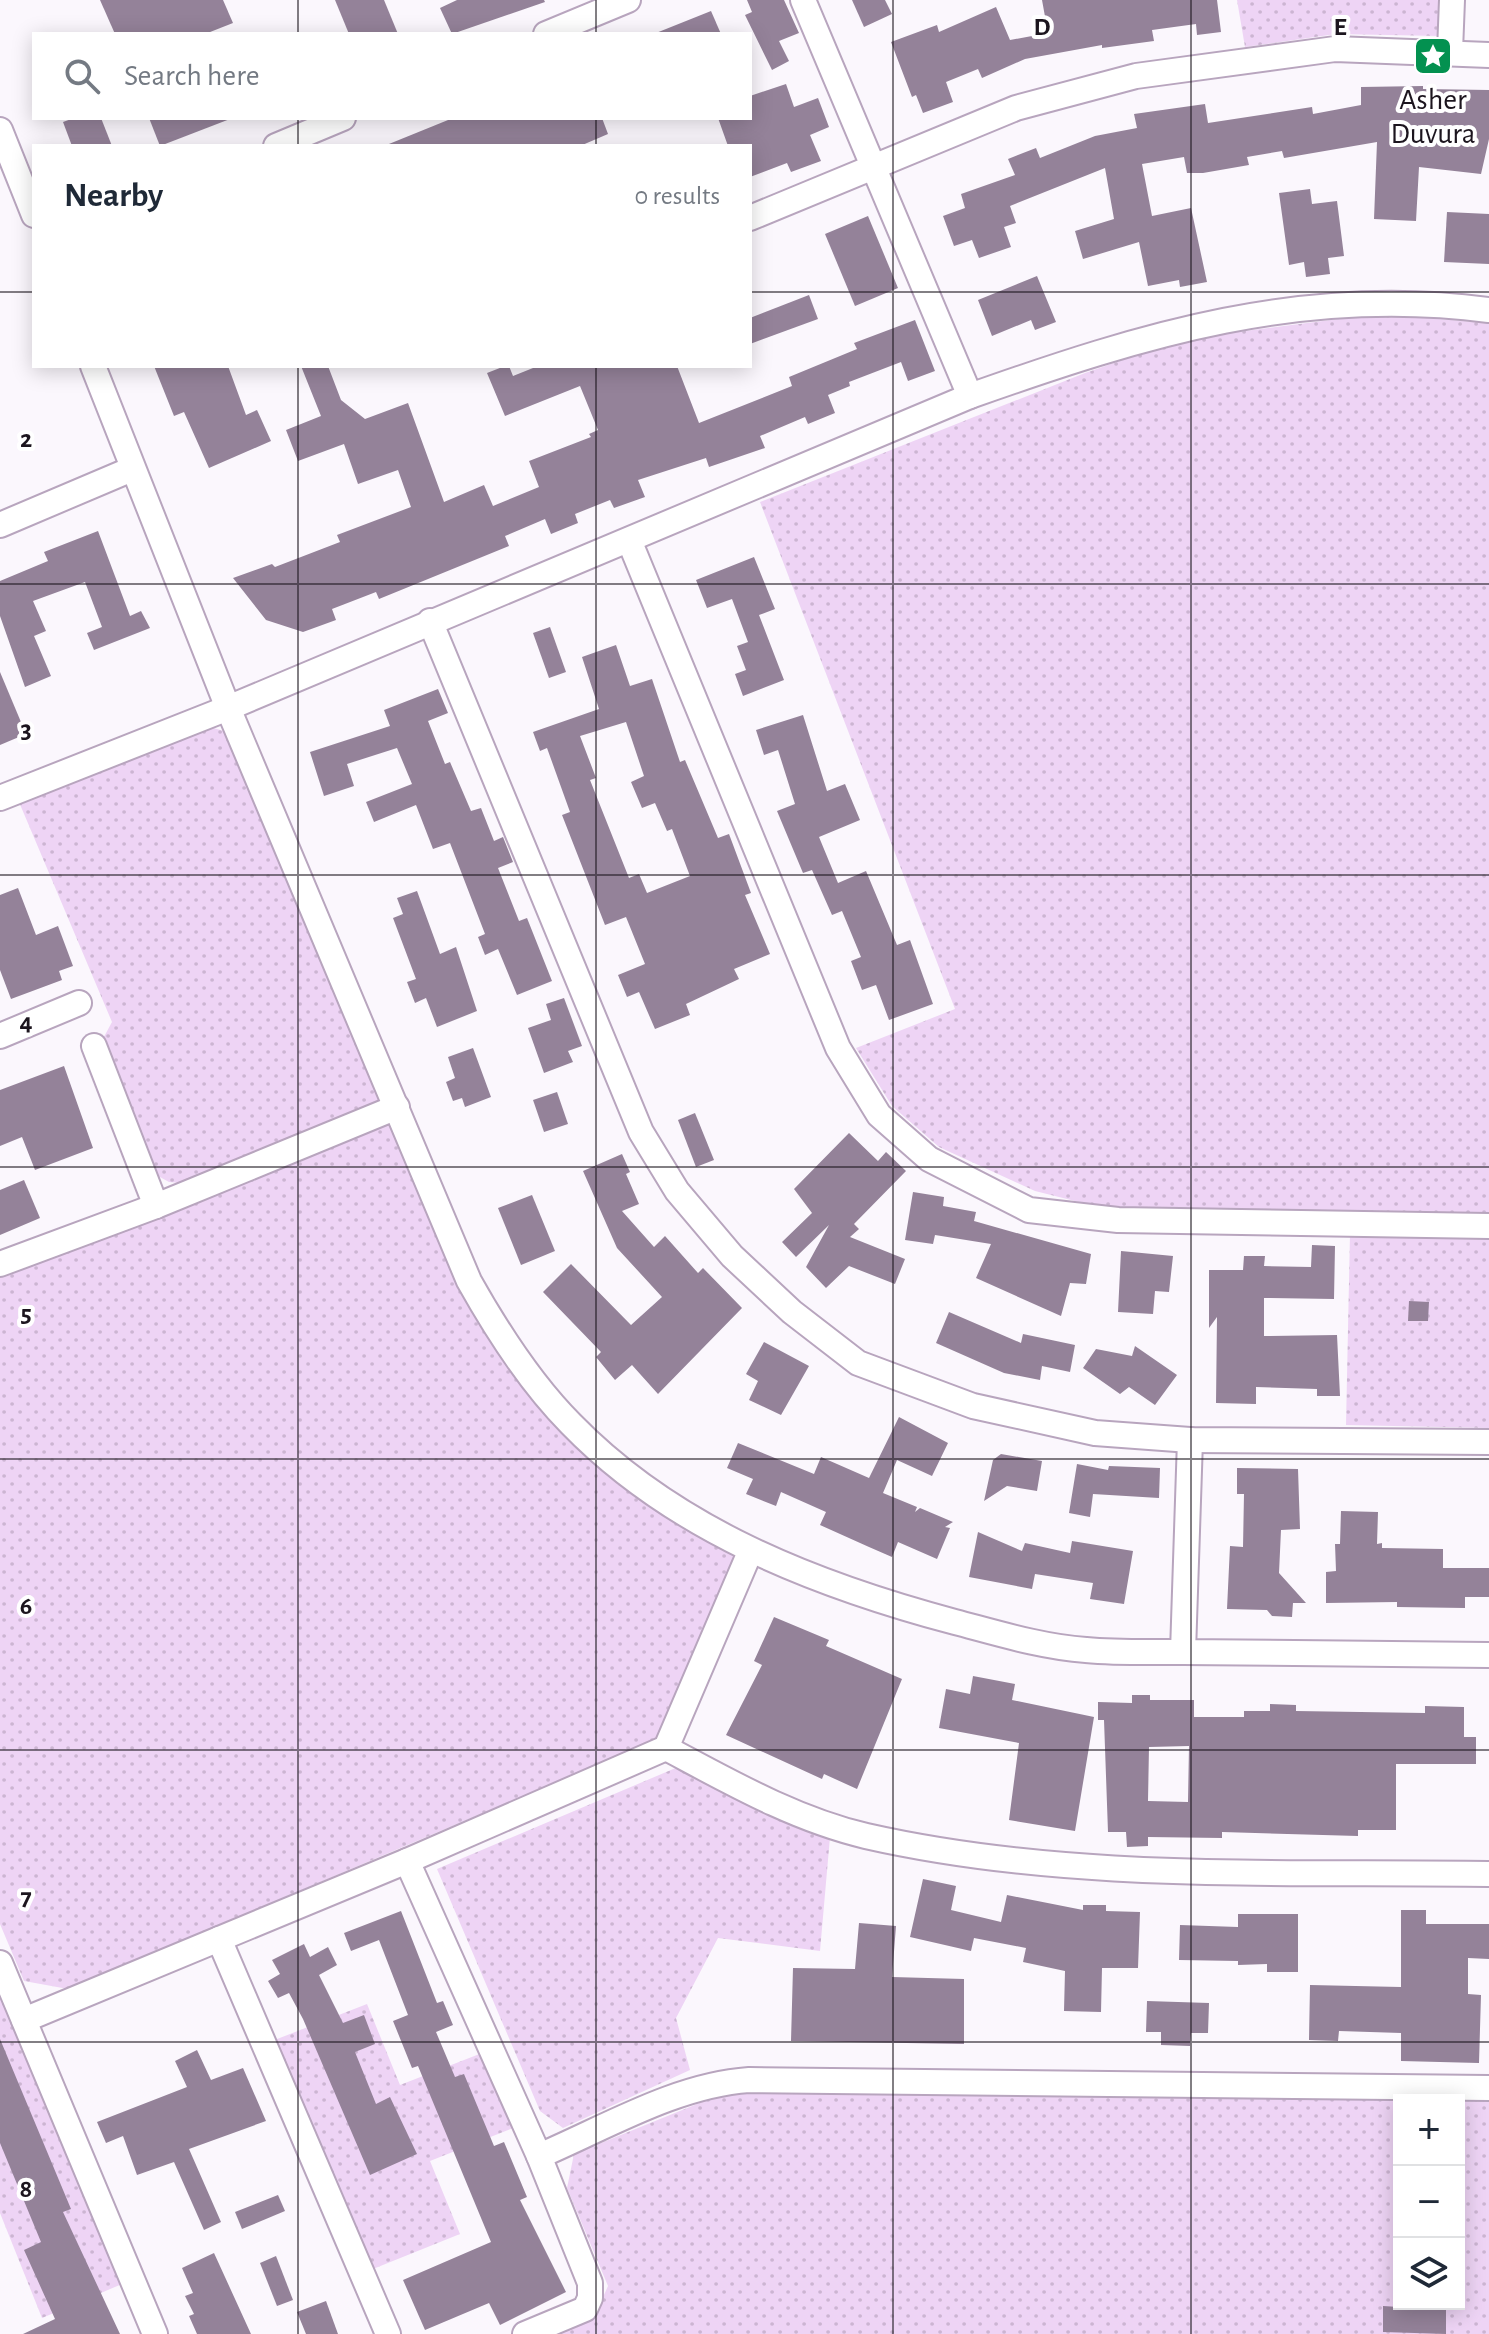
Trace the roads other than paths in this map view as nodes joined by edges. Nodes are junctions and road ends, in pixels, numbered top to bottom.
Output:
1 (628, 0) edge
2 (803, 0) edge
3 (1452, 0) edge
4 (582, 9) edge
5 (549, 32) edge
6 (1450, 51) junction
7 (1489, 55) edge
8 (338, 120) edge
9 (0, 130) edge
10 (281, 144) edge
11 (875, 166) junction
12 (32, 210) edge
13 (752, 217) edge
14 (1489, 310) edge
15 (94, 368) edge
16 (970, 396) junction
17 (132, 469) junction
18 (0, 525) edge
19 (629, 540) junction
20 (430, 621) junction
21 (228, 708) junction
22 (0, 798) edge
23 (79, 1003) dead end
24 (0, 1036) edge
25 (94, 1046) dead end
26 (397, 1107) junction
27 (156, 1206) junction
28 (1489, 1226) edge
29 (0, 1264) edge
30 (1190, 1440) junction
31 (1489, 1442) edge
32 (750, 1552) junction
33 (1183, 1652) junction
34 (1489, 1655) edge
35 (666, 1748) junction
36 (407, 1861) junction
37 (1489, 1874) edge
38 (219, 1939) junction
39 (0, 1963) edge
40 (24, 2020) junction
41 (1489, 2088) edge
42 (539, 2156) junction
43 (155, 2334) edge
44 (388, 2334) edge
45 (525, 2334) edge

1 - 4 street
2 - 11 street
3 - 6 street
4 - 5 street
6 - 7 street
6 - 11 street
8 - 10 street
9 - 12 street
11 - 13 street
11 - 16 street
14 - 16 street
15 - 17 street
16 - 19 street
17 - 18 street
17 - 21 street
19 - 20 street
19 - 28 street
20 - 21 street
20 - 30 street
21 - 22 street
21 - 26 street
23 - 24 street
25 - 27 street
26 - 27 street
26 - 32 street
27 - 29 street
30 - 31 street
30 - 33 street
32 - 33 street
32 - 35 street
33 - 34 street
35 - 36 street
35 - 37 street
36 - 38 street
36 - 42 street
38 - 40 street
38 - 44 street
39 - 40 street
40 - 43 street
41 - 42 street
42 - 45 street

